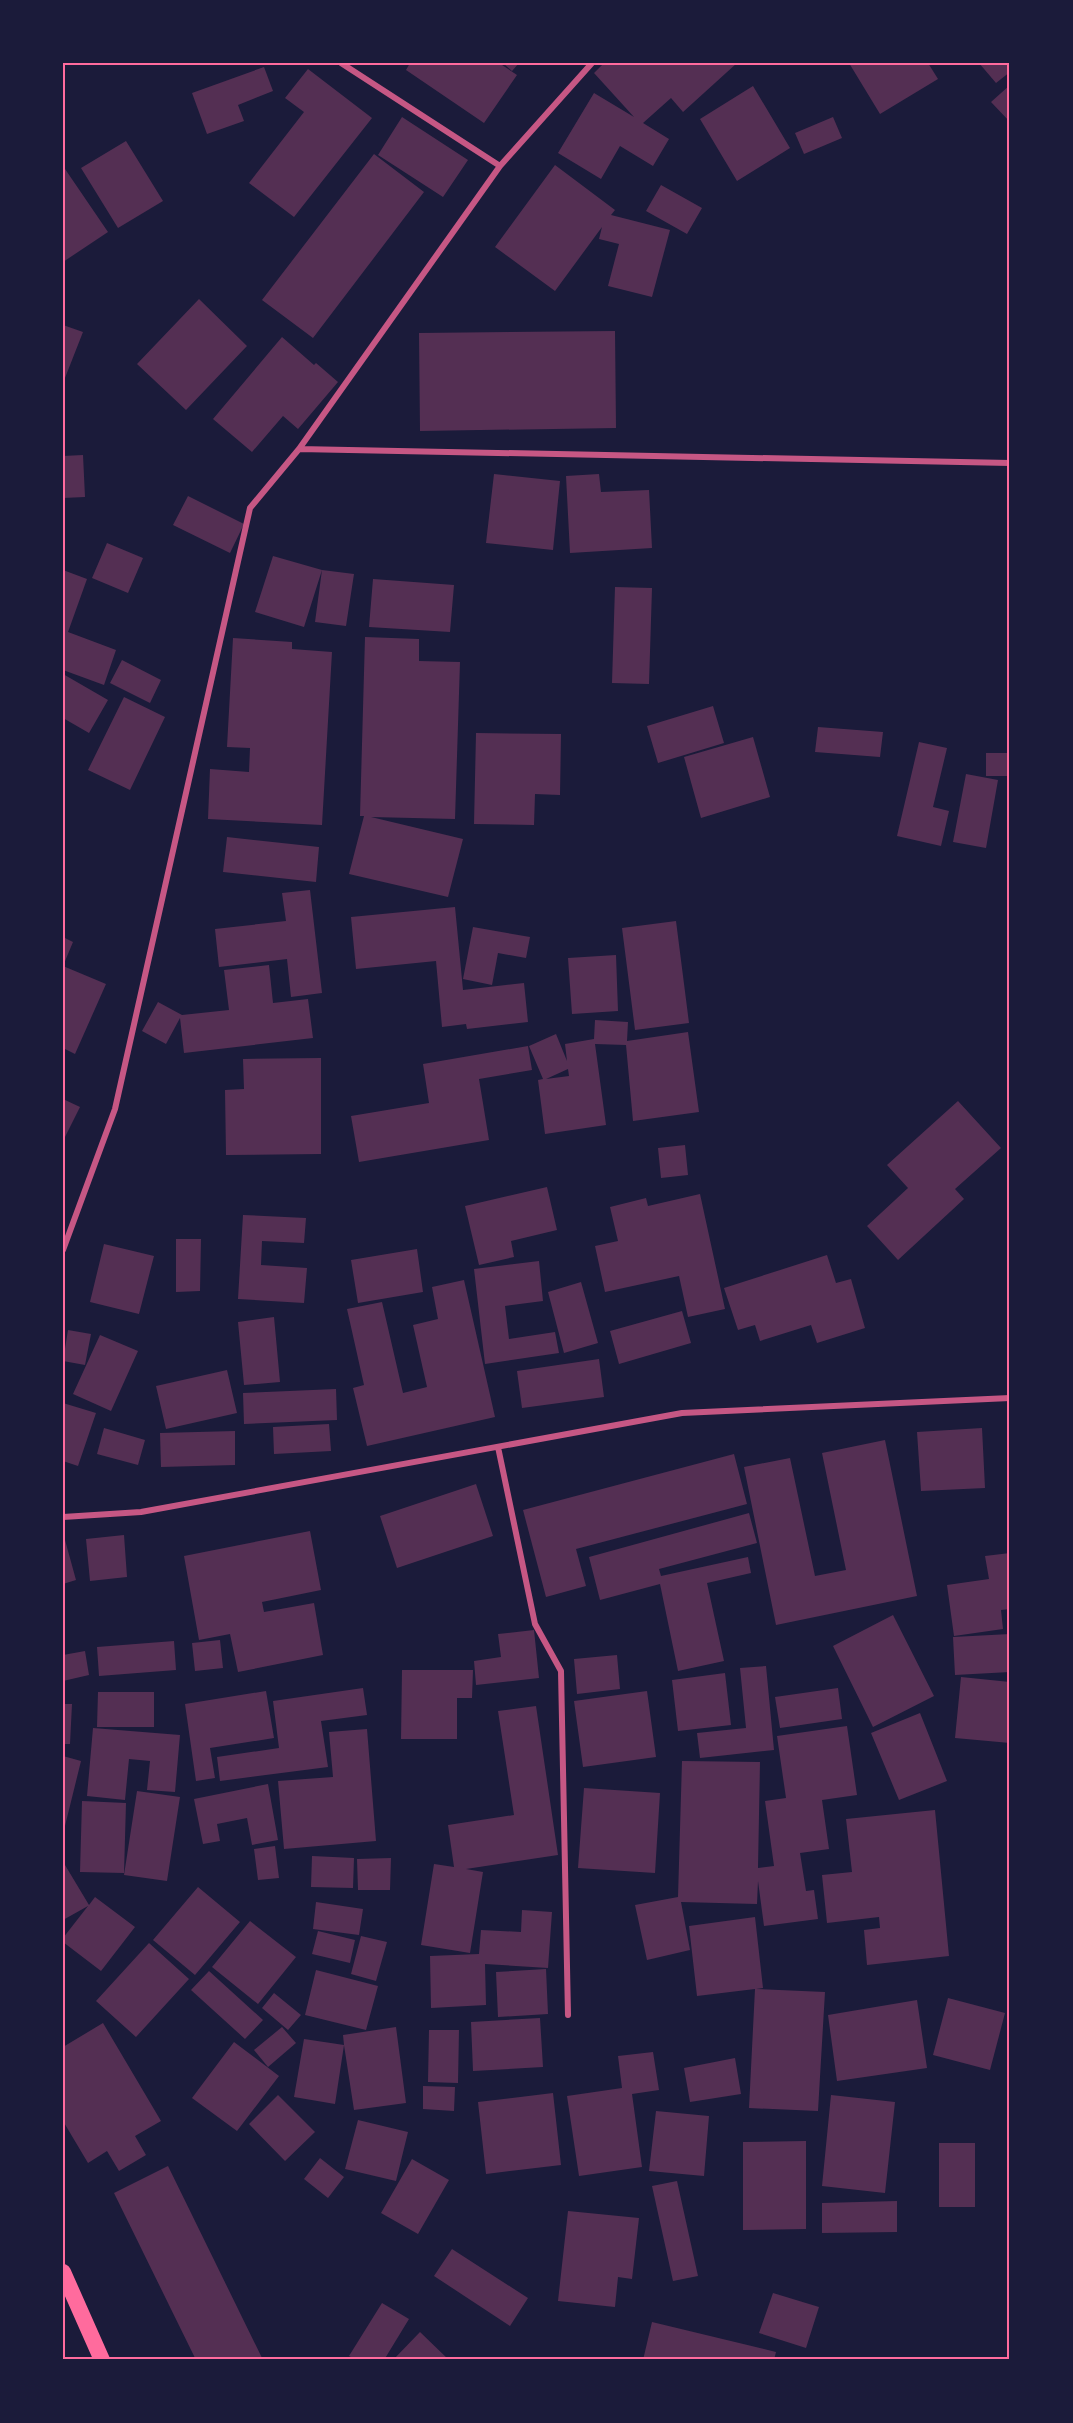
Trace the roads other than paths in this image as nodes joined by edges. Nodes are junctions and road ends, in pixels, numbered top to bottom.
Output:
1 (341, 63) edge
2 (592, 63) edge
3 (500, 166) junction
4 (299, 449) junction
5 (1010, 463) edge
6 (63, 1250) edge
7 (1010, 1398) edge
8 (498, 1447) junction
9 (63, 1518) edge
10 (568, 2015) dead end
11 (63, 2272) edge
12 (102, 2360) edge

1 - 3 street
2 - 3 street
3 - 4 street
4 - 5 street
4 - 6 street
7 - 8 street
8 - 9 street
8 - 10 street
11 - 12 highway

